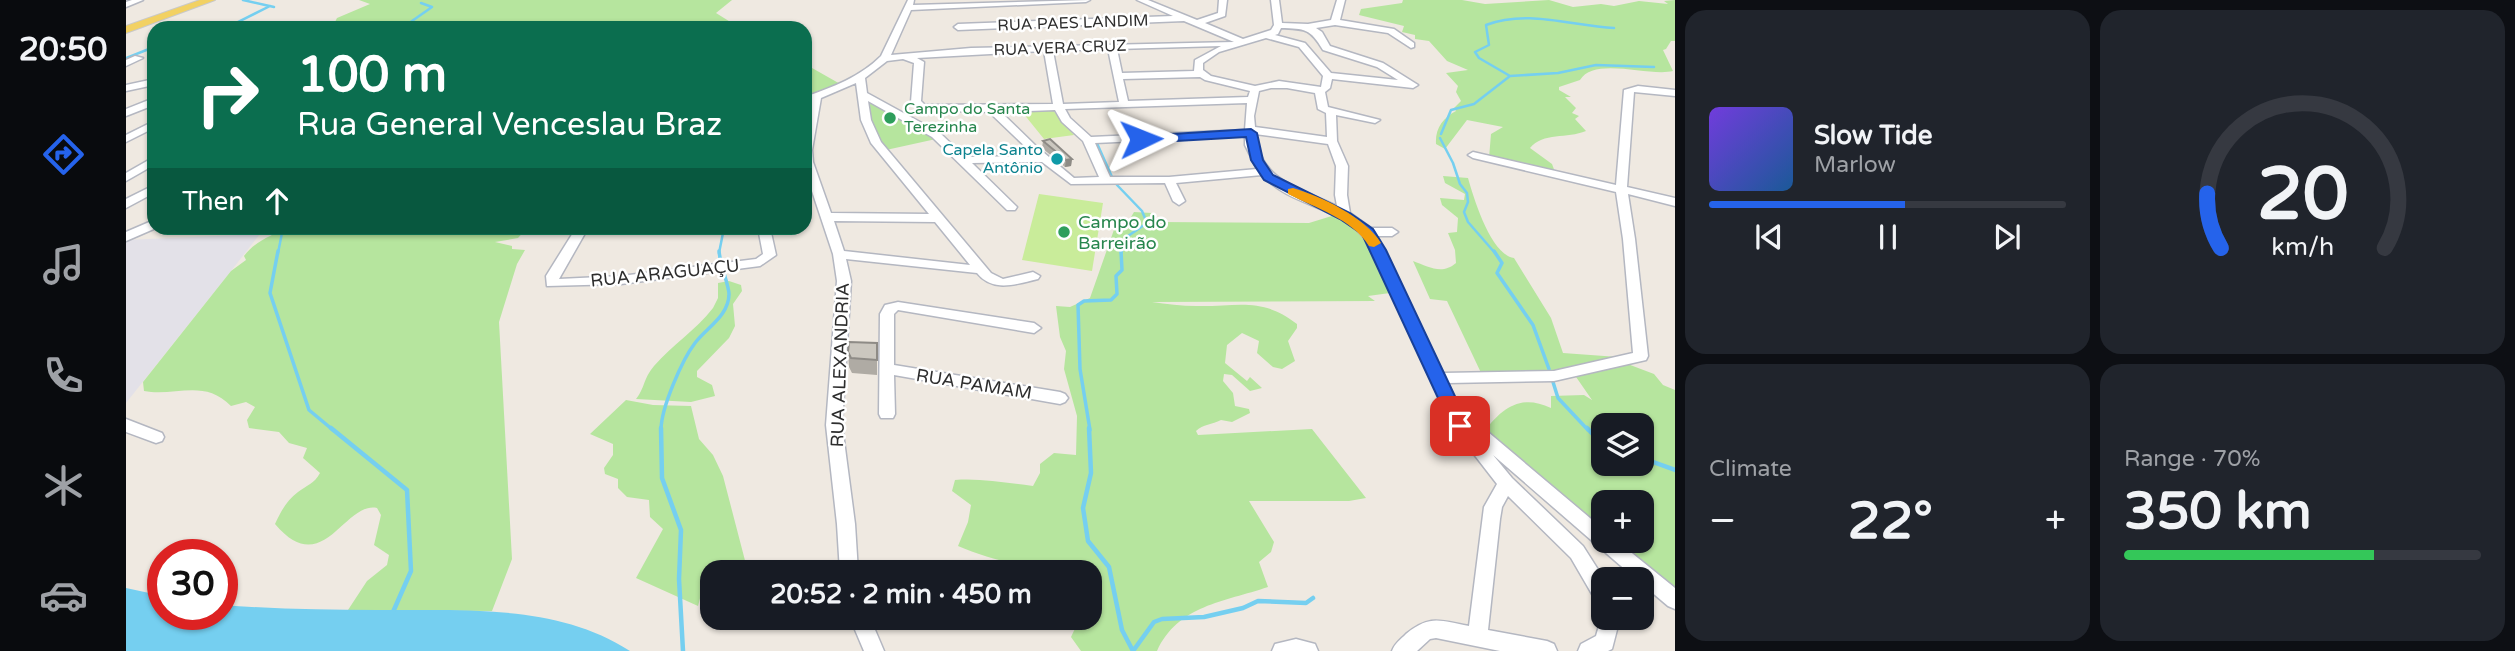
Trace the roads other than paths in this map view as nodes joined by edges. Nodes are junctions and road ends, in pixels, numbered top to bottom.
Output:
1 (139, 0) edge
2 (209, 0) edge
3 (1086, 0) edge
4 (1141, 0) edge
5 (1223, 0) edge
6 (1275, 0) edge
7 (1341, 0) edge
8 (910, 4) edge
9 (126, 5) edge
10 (969, 6) junction
11 (1184, 14) junction
12 (151, 21) edge
13 (147, 22) edge
14 (1335, 22) junction
15 (1198, 23) junction
16 (1278, 25) junction
17 (958, 27) junction
18 (1310, 28) junction
19 (126, 30) edge
20 (1269, 36) junction
21 (1239, 42) junction
22 (951, 45) junction
23 (1302, 45) junction
24 (1411, 45) dead end
25 (1112, 46) junction
26 (1048, 49) junction
27 (903, 56) junction
28 (138, 58) dead end
29 (884, 58) junction
30 (126, 63) edge
31 (1282, 73) dead end
32 (1202, 74) junction
33 (1117, 76) junction
34 (1328, 76) junction
35 (860, 77) junction
36 (147, 84) edge
37 (1286, 84) junction
38 (126, 88) edge
39 (1327, 90) junction
40 (1675, 93) edge
41 (864, 95) junction
42 (1254, 95) junction
43 (812, 97) edge
44 (147, 104) edge
45 (1124, 104) junction
46 (1058, 106) junction
47 (992, 109) junction
48 (1328, 111) junction
49 (126, 114) edge
50 (147, 115) edge
51 (1375, 120) dead end
52 (147, 128) edge
53 (1251, 132) junction
54 (126, 139) edge
55 (1088, 140) junction
56 (1332, 141) junction
57 (1473, 155) dead end
58 (1044, 159) junction
59 (962, 160) junction
60 (147, 164) edge
61 (1263, 172) junction
62 (812, 175) edge
63 (126, 178) edge
64 (1169, 180) junction
65 (1106, 181) junction
66 (1621, 190) junction
67 (147, 192) edge
68 (1179, 201) dead end
69 (1675, 202) edge
70 (126, 204) edge
71 (1011, 207) dead end
72 (1345, 216) junction
73 (828, 217) junction
74 (938, 218) junction
75 (147, 227) edge
76 (1368, 232) junction
77 (1392, 232) dead end
78 (578, 235) edge
79 (765, 235) edge
80 (127, 237) edge
81 (839, 254) junction
82 (982, 270) junction
83 (1033, 276) dead end
84 (1034, 328) dead end
85 (888, 369) junction
86 (1436, 378) junction
87 (1060, 398) dead end
88 (1451, 411) junction
89 (887, 414) dead end
90 (126, 425) edge
91 (156, 437) dead end
92 (1506, 483) junction
93 (1591, 529) edge
94 (1619, 553) edge
95 (848, 560) edge
96 (1591, 575) edge
97 (1675, 600) edge
98 (865, 630) edge
99 (1608, 630) edge
100 (1476, 637) junction
101 (874, 651) edge
102 (1282, 651) edge
103 (1308, 651) edge
104 (1402, 651) edge
105 (1547, 651) edge
106 (1588, 651) edge

1 - 9 street
2 - 12 main road
3 - 10 street
4 - 11 street
5 - 15 street
6 - 16 street
7 - 14 street
8 - 10 street
8 - 29 street
10 - 17 street
11 - 15 street
11 - 17 street, RUA PAES LANDIM
13 - 19 main road
14 - 18 street
14 - 24 street
15 - 21 street
16 - 18 street
16 - 20 street
17 - 22 street
18 - 23 street
18 - 34 street
20 - 21 street
20 - 23 street
21 - 25 street, RUA VERA CRUZ
21 - 32 street
22 - 26 street, RUA VERA CRUZ
22 - 27 street, RUA VERA CRUZ
23 - 34 street
25 - 26 street, RUA VERA CRUZ
25 - 33 street
26 - 46 street
27 - 29 street, RUA VERA CRUZ
27 - 47 street
28 - 30 street
29 - 35 street
31 - 37 street
32 - 33 street
32 - 42 street
33 - 45 street
34 - 39 street
35 - 41 street
35 - 43 street
36 - 38 street
37 - 39 street
37 - 42 street
39 - 48 street
40 - 66 street
41 - 59 street
41 - 74 street
42 - 45 street
42 - 53 street
44 - 49 street
45 - 46 street
46 - 47 street
46 - 55 street
47 - 58 street
48 - 51 street
48 - 56 street
49 - 50 street
52 - 54 street
53 - 55 street
53 - 56 street
53 - 61 street
55 - 65 street
56 - 72 street
57 - 66 street
58 - 59 street
58 - 65 street
59 - 71 street
60 - 63 street
61 - 64 street
61 - 72 street
62 - 73 street, RUA ALEXANDRIA
64 - 65 street
64 - 68 street
66 - 69 street
66 - 86 street
67 - 70 street
72 - 76 street
73 - 74 street
73 - 81 street, RUA ALEXANDRIA
74 - 82 street
75 - 80 street
76 - 77 street
76 - 86 street
78 - 79 street, RUA ARAGUAÇU
81 - 82 street
81 - 95 street, RUA ALEXANDRIA
82 - 83 street
84 - 85 street
85 - 87 street, RUA PAMAM
85 - 89 street
86 - 88 street
88 - 92 street
88 - 93 street
90 - 91 street
92 - 96 street
92 - 100 street
94 - 97 street
98 - 101 street
99 - 106 street
100 - 104 street
100 - 105 street
102 - 103 street

